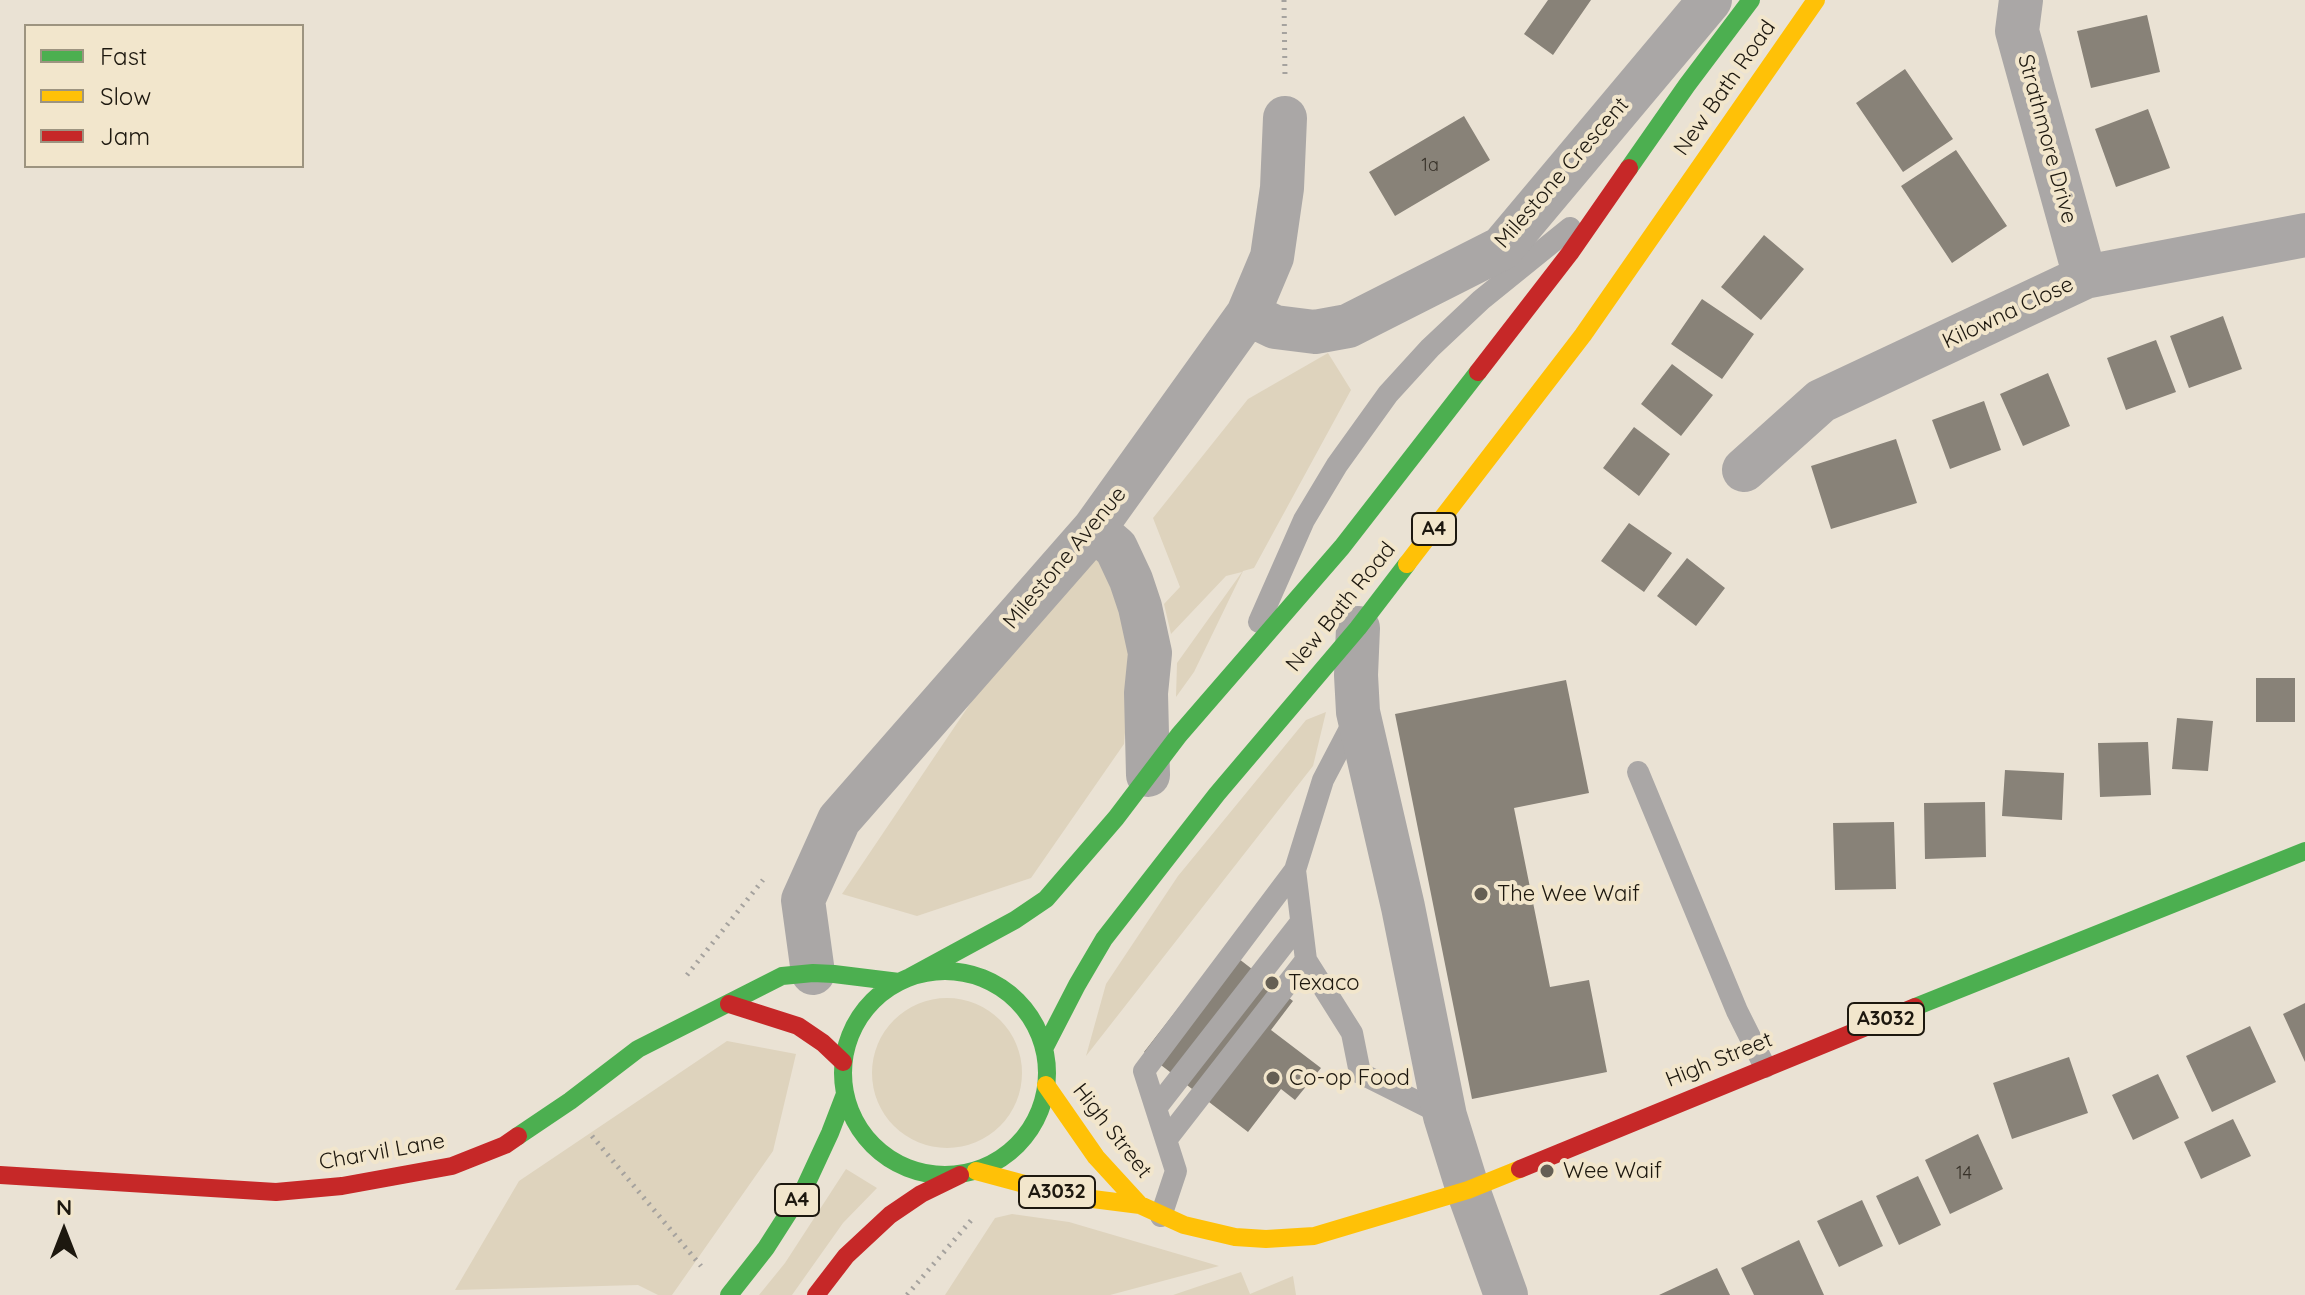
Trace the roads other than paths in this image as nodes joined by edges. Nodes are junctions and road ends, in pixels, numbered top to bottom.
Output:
1 (1710, 0) edge
2 (1751, 0) edge
3 (1816, 0) edge
4 (2021, 0) edge
5 (1285, 118) road end
6 (1609, 198) junction
7 (2305, 235) edge
8 (2085, 277) junction
9 (1248, 314) junction
10 (1744, 470) dead end
11 (1094, 529) junction
12 (1358, 628) junction
13 (1237, 671) junction
14 (1358, 712) junction
15 (1638, 772) dead end
16 (1148, 775) junction
17 (2305, 851) edge
18 (1295, 870) junction
19 (1301, 922) junction
20 (1306, 960) junction
21 (813, 973) junction
22 (905, 980) junction
23 (729, 1004) junction
24 (1044, 1049) junction
25 (843, 1062) junction
26 (1765, 1067) junction
27 (1046, 1085) junction
28 (845, 1094) junction
29 (1156, 1108) junction
30 (1445, 1116) junction
31 (1166, 1140) junction
32 (968, 1173) junction
33 (0, 1175) edge
34 (1468, 1190) junction
35 (1140, 1205) junction
36 (1161, 1216) junction
37 (729, 1295) edge
38 (816, 1295) edge
39 (1506, 1295) edge

1 - 9 street, Milestone Crescent
2 - 6 main road, New Bath Road / A4
3 - 12 main road, New Bath Road / A4
4 - 8 street, Strathmore Drive
5 - 9 street, Milestone Avenue
6 - 13 main road, New Bath Road / A4
6 - 13 lane
7 - 8 street, Kilowna Close
8 - 10 street, Kilowna Close
9 - 11 street, Milestone Avenue
11 - 16 street
11 - 21 street, Milestone Avenue
12 - 14 street
12 - 24 main road, New Bath Road / A4
13 - 16 main road, New Bath Road / A4
14 - 18 lane
14 - 30 street
15 - 26 lane
16 - 22 main road, New Bath Road / A4
17 - 26 main road, High Street / A3032
18 - 19 lane
18 - 29 lane
19 - 20 lane
19 - 29 lane
20 - 30 lane
20 - 31 lane
21 - 22 main road, Charvil Lane
21 - 23 main road, Charvil Lane
22 - 24 main road
22 - 25 main road, A4
23 - 25 main road
23 - 33 main road, Charvil Lane
24 - 27 main road
25 - 28 main road, A4
26 - 34 main road, High Street / A3032
27 - 32 main road
27 - 35 main road, High Street / A3032
28 - 32 main road, A4
28 - 37 main road, A4
29 - 31 lane
30 - 34 street
31 - 36 lane
32 - 35 main road, High Street / A3032
32 - 38 main road
34 - 36 main road, High Street / A3032
34 - 39 street
35 - 36 main road, High Street / A3032

